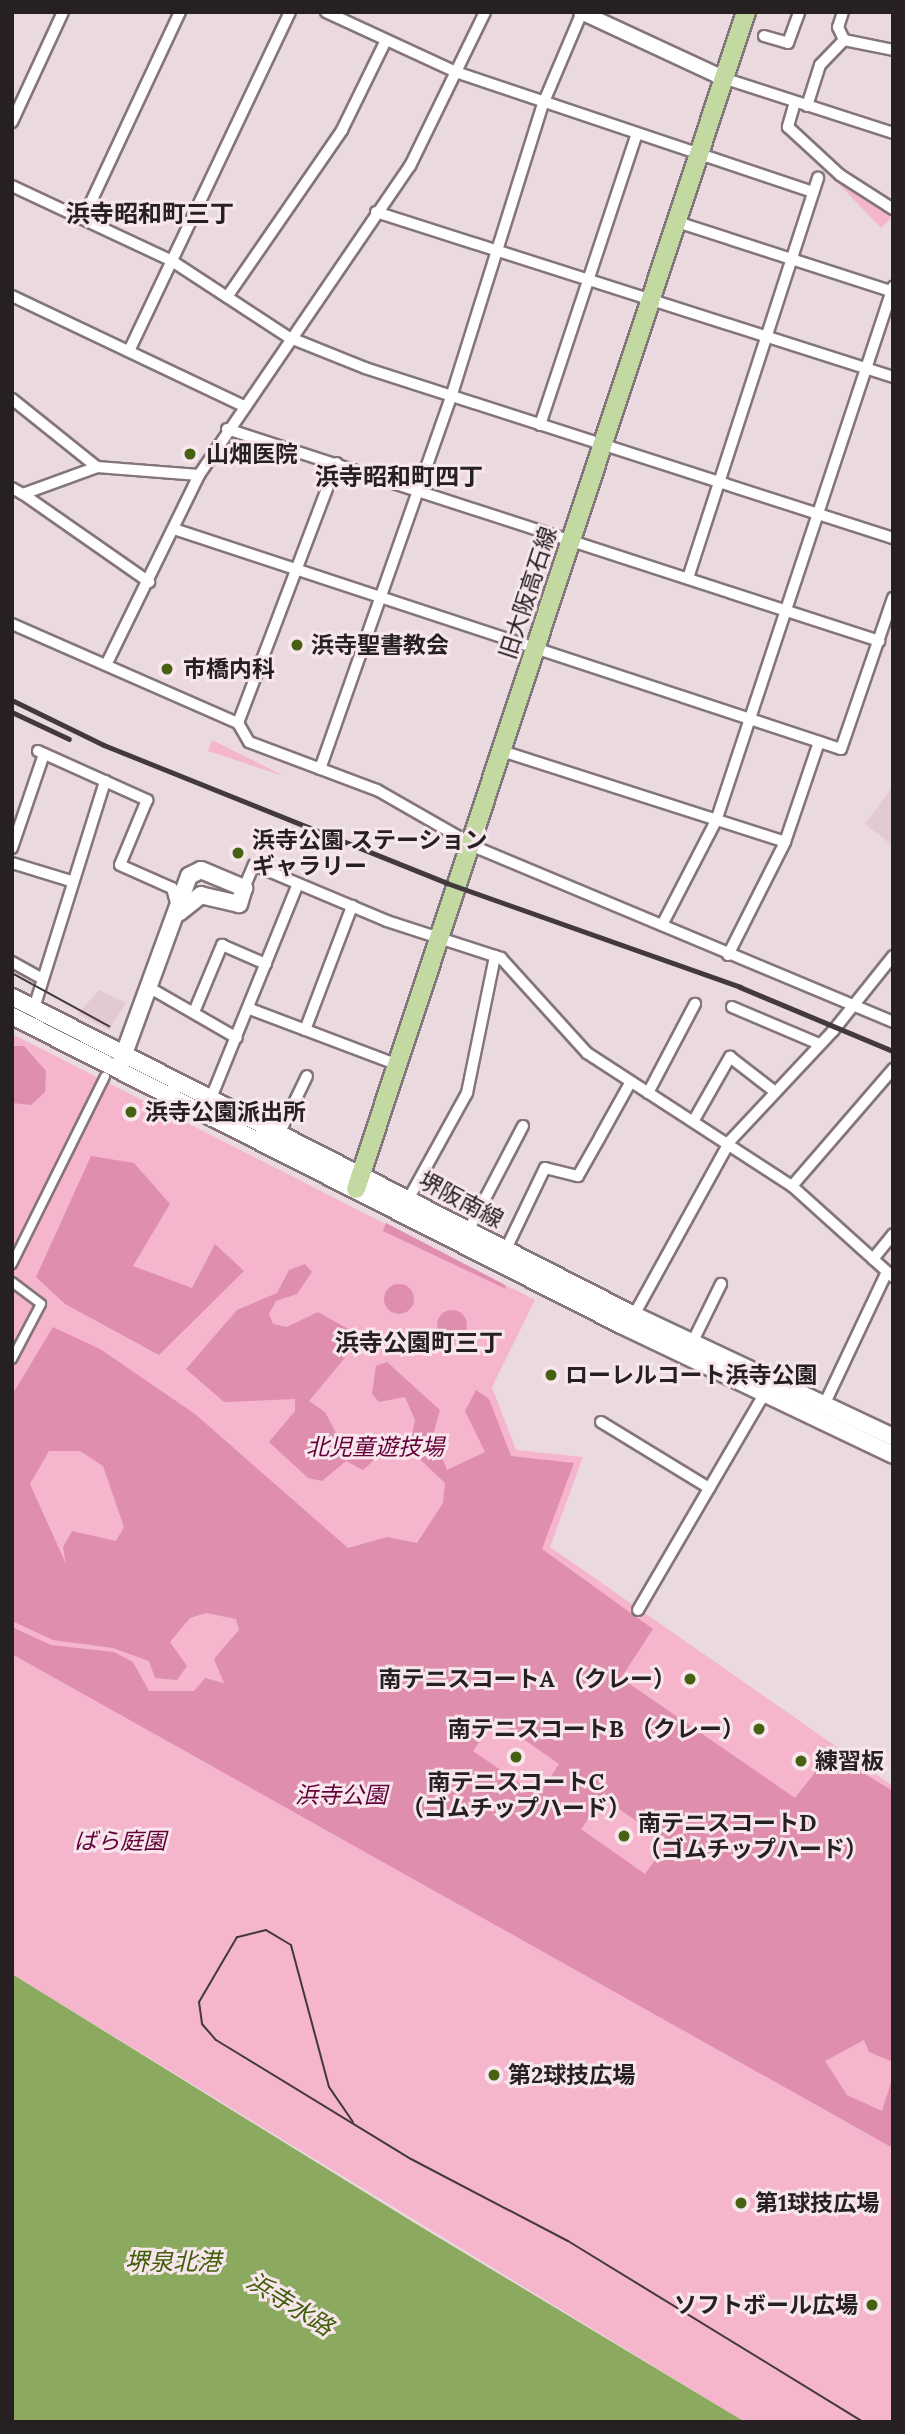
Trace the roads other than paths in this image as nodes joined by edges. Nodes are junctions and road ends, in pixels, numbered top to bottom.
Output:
1 (63, 12) edge
2 (180, 12) edge
3 (290, 12) edge
4 (326, 12) edge
5 (485, 12) edge
6 (581, 12) edge
7 (746, 12) edge
8 (799, 12) edge
9 (843, 12) edge
10 (764, 36) dead end
11 (386, 40) junction
12 (844, 40) junction
13 (893, 50) edge
14 (456, 72) junction
15 (723, 78) junction
16 (543, 104) junction
17 (801, 104) junction
18 (12, 122) edge
19 (893, 133) edge
20 (637, 134) junction
21 (698, 153) junction
22 (818, 178) dead end
23 (12, 186) edge
24 (813, 192) junction
25 (893, 209) edge
26 (376, 212) junction
27 (83, 219) junction
28 (677, 222) junction
29 (497, 250) junction
30 (792, 258) junction
31 (172, 261) junction
32 (588, 280) junction
33 (892, 288) edge
34 (12, 296) edge
35 (227, 297) junction
36 (651, 301) junction
37 (288, 337) junction
38 (766, 338) junction
39 (129, 351) junction
40 (866, 369) junction
41 (893, 377) edge
42 (452, 394) junction
43 (12, 399) edge
44 (242, 405) junction
45 (540, 425) junction
46 (227, 429) junction
47 (601, 446) junction
48 (337, 463) junction
49 (97, 467) junction
50 (199, 475) junction
51 (719, 483) junction
52 (12, 488) edge
53 (419, 491) junction
54 (23, 494) junction
55 (819, 515) junction
56 (177, 530) junction
57 (893, 538) edge
58 (571, 540) junction
59 (300, 570) junction
60 (688, 578) junction
61 (149, 582) junction
62 (383, 598) junction
63 (893, 598) edge
64 (786, 610) junction
65 (12, 624) edge
66 (879, 641) junction
67 (536, 648) junction
68 (107, 663) junction
69 (751, 719) junction
70 (239, 723) junction
71 (820, 742) junction
72 (502, 751) junction
73 (320, 769) junction
74 (105, 781) junction
75 (716, 821) junction
76 (785, 842) junction
77 (471, 845) junction
78 (12, 848) edge
79 (12, 863) edge
80 (71, 881) junction
81 (298, 884) junction
82 (244, 888) junction
83 (352, 906) junction
84 (179, 913) junction
85 (662, 925) junction
86 (440, 938) junction
87 (729, 955) junction
88 (495, 956) junction
89 (893, 956) edge
90 (12, 962) edge
91 (267, 964) junction
92 (41, 978) junction
93 (150, 988) junction
94 (12, 997) edge
95 (695, 1004) dead end
96 (855, 1006) junction
97 (732, 1007) dead end
98 (34, 1008) junction
99 (250, 1009) junction
100 (194, 1012) junction
101 (12, 1016) edge
102 (893, 1022) edge
103 (305, 1030) junction
104 (237, 1038) junction
105 (819, 1044) junction
106 (125, 1053) junction
107 (398, 1065) junction
108 (893, 1069) edge
109 (112, 1073) junction
110 (307, 1076) dead end
111 (630, 1083) junction
112 (774, 1091) junction
113 (648, 1093) junction
114 (211, 1098) junction
115 (694, 1120) junction
116 (523, 1126) dead end
117 (280, 1132) junction
118 (730, 1141) junction
119 (359, 1182) junction
120 (792, 1186) junction
121 (409, 1198) junction
122 (893, 1234) edge
123 (465, 1236) junction
124 (506, 1249) junction
125 (873, 1259) junction
126 (12, 1264) edge
127 (890, 1275) edge
128 (12, 1282) edge
129 (721, 1284) dead end
130 (634, 1315) junction
131 (692, 1343) junction
132 (14, 1353) edge
133 (768, 1387) junction
134 (824, 1405) junction
135 (601, 1422) dead end
136 (893, 1437) edge
137 (893, 1455) edge
138 (709, 1488) junction
139 (638, 1610) dead end

1 - 18 street
2 - 27 street
3 - 31 street
4 - 11 street
5 - 14 street
6 - 15 street
6 - 16 street
7 - 15 main road, 旧大阪高石線
8 - 10 street
9 - 12 street
11 - 14 street
11 - 35 street
12 - 13 street
12 - 17 street
14 - 16 street
14 - 26 street
15 - 17 street
15 - 21 main road, 旧大阪高石線
16 - 20 street
16 - 29 street
17 - 19 street
17 - 25 street
20 - 21 street
20 - 32 street
21 - 24 street
21 - 28 main road, 旧大阪高石線
22 - 24 street
23 - 27 street
24 - 30 street
26 - 29 street
26 - 37 street
27 - 31 street
28 - 30 street
28 - 36 main road, 旧大阪高石線
29 - 32 street
29 - 42 street
30 - 33 street
30 - 38 street
31 - 35 street
31 - 39 street
32 - 36 street
32 - 45 street
33 - 40 street
34 - 39 street
35 - 37 street
36 - 38 street
36 - 47 main road, 旧大阪高石線
37 - 42 street
37 - 44 street
38 - 40 street
38 - 51 street
39 - 44 street
40 - 41 street
40 - 55 street
42 - 45 street
42 - 53 street
43 - 49 street
44 - 46 street
45 - 47 street
46 - 48 street
46 - 50 street
47 - 51 street
47 - 58 main road, 旧大阪高石線
48 - 53 street
48 - 59 street
49 - 50 street
49 - 54 street
50 - 56 street
51 - 55 street
51 - 60 street
52 - 54 street
53 - 58 street
53 - 62 street
54 - 61 street
55 - 57 street
55 - 64 street
56 - 59 street
56 - 61 street
58 - 60 street
58 - 67 main road, 旧大阪高石線
59 - 62 street
59 - 70 street
60 - 64 street
61 - 68 street
62 - 67 street
62 - 73 street
63 - 66 street
64 - 66 street
64 - 69 street
65 - 68 street
66 - 71 street
67 - 69 street
67 - 72 main road, 旧大阪高石線
68 - 70 street
69 - 71 street
69 - 75 street
70 - 73 street
71 - 76 street
72 - 75 street
72 - 77 main road, 旧大阪高石線
73 - 77 street
74 - 78 street
74 - 80 street
74 - 84 street
75 - 76 street
75 - 85 street
76 - 87 street
77 - 85 street
77 - 86 main road, 旧大阪高石線
79 - 80 street
80 - 92 street
81 - 82 street
81 - 83 street
81 - 91 street
82 - 84 main road
82 - 84 main road
83 - 86 street
83 - 103 street
84 - 93 main road
85 - 87 street
86 - 88 street
86 - 107 main road, 旧大阪高石線
87 - 96 street
88 - 111 street
88 - 121 street
89 - 96 street
90 - 92 street
91 - 99 street
91 - 100 street
92 - 98 street
93 - 100 street
93 - 106 main road
94 - 98 main road, 堺阪南線
95 - 113 street
96 - 102 street
96 - 105 street
97 - 105 street
98 - 106 main road, 堺阪南線
99 - 103 street
99 - 104 street
100 - 104 street
101 - 109 main road, 堺阪南線
103 - 107 street
104 - 114 street
105 - 112 street
106 - 109 main road
106 - 114 main road, 堺阪南線
107 - 119 main road, 旧大阪高石線
108 - 120 street
109 - 119 main road, 堺阪南線
109 - 126 street
110 - 117 street
111 - 113 street
111 - 124 street
112 - 115 street
112 - 118 street
113 - 115 street
114 - 117 main road, 堺阪南線
115 - 118 street
116 - 123 street
117 - 119 main road, 堺阪南線
118 - 120 street
118 - 130 street
119 - 121 main road, 堺阪南線
119 - 123 main road, 堺阪南線
120 - 125 street
121 - 123 main road, 堺阪南線
122 - 125 street
123 - 124 main road, 堺阪南線
123 - 133 main road, 堺阪南線
124 - 130 main road, 堺阪南線
125 - 127 street
127 - 134 street
128 - 132 street
129 - 131 street
130 - 131 main road, 堺阪南線
131 - 133 main road, 堺阪南線
133 - 134 main road, 堺阪南線
133 - 137 main road, 堺阪南線
133 - 138 street
134 - 136 main road, 堺阪南線
135 - 138 street
138 - 139 street

